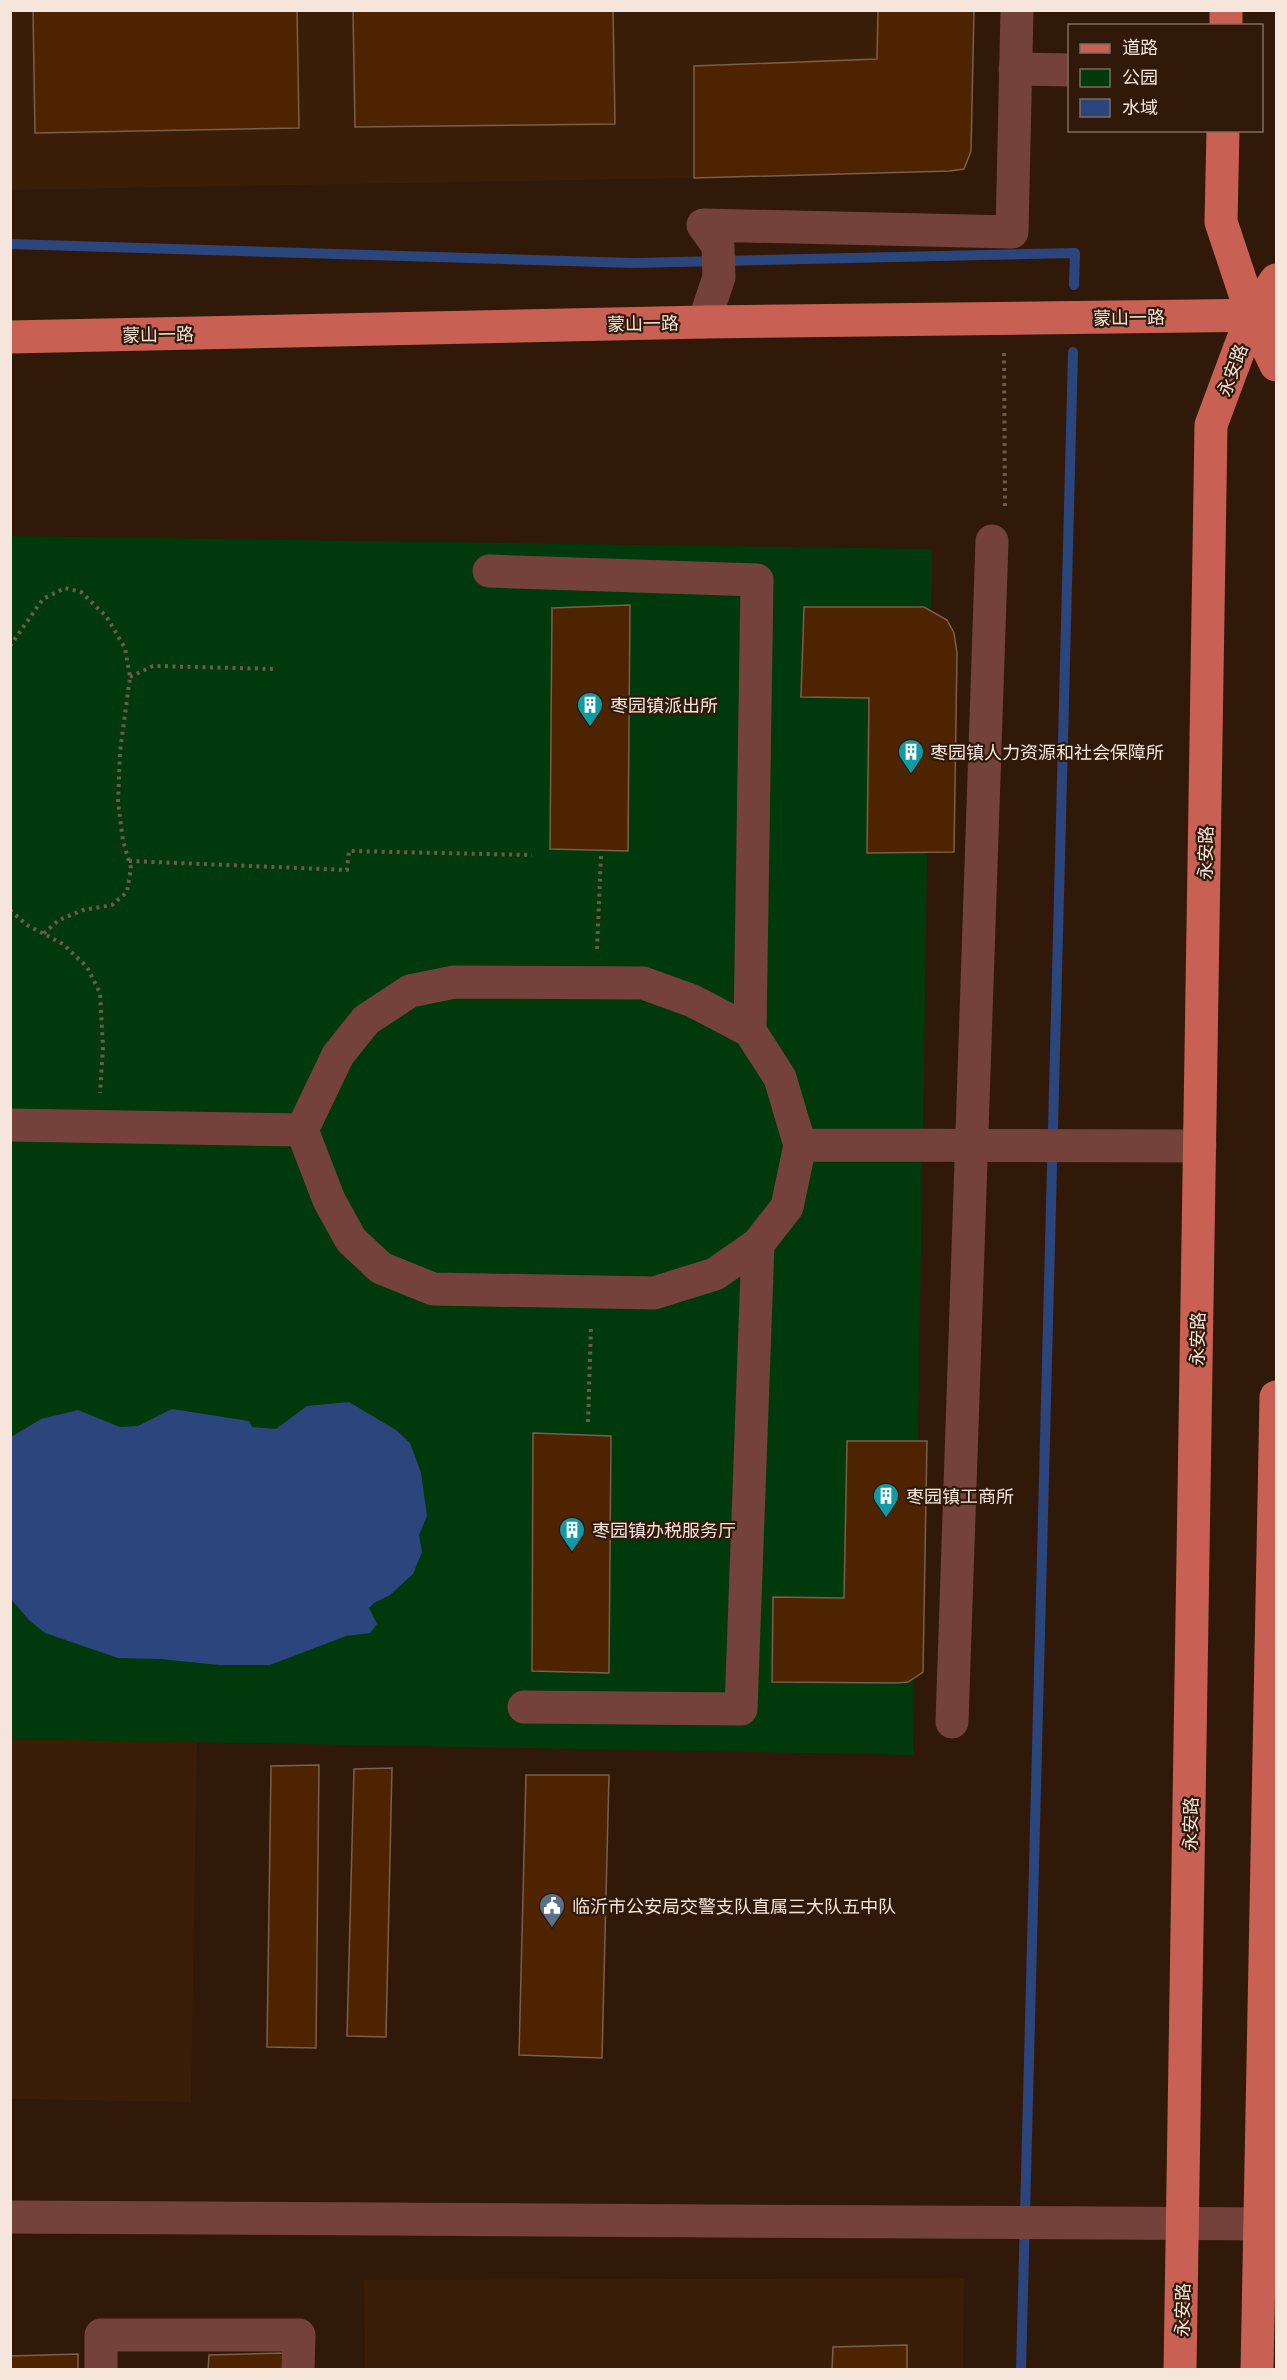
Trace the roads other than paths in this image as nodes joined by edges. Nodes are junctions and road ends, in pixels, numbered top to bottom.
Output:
1 (1017, 10) edge
2 (1016, 69) junction
3 (1068, 70) edge
4 (1223, 132) edge
5 (1276, 280) edge
6 (1264, 315) edge
7 (705, 322) junction
8 (10, 337) edge
9 (1276, 365) edge
10 (992, 541) road end
11 (489, 571) dead end
12 (750, 1031) junction
13 (10, 1125) edge
14 (302, 1130) junction
15 (800, 1145) junction
16 (972, 1146) junction
17 (1200, 1146) junction
18 (758, 1244) junction
19 (1276, 1397) edge
20 (524, 1707) dead end
21 (952, 1722) dead end
22 (10, 2217) edge
23 (1184, 2223) junction
24 (1268, 2224) edge
25 (101, 2370) edge
26 (298, 2370) edge
27 (1180, 2370) edge
28 (1257, 2370) edge

1 - 2 street
2 - 3 street
2 - 7 street
4 - 6 main road, 永安路
5 - 6 main road, 永安路
6 - 7 main road, 蒙山一路
6 - 9 main road, 永安路
6 - 17 main road, 永安路
7 - 8 main road, 蒙山一路
10 - 16 street
11 - 12 street
12 - 14 street
12 - 15 street
13 - 14 street
14 - 18 street
15 - 16 street
15 - 18 street
16 - 17 street
16 - 21 street
17 - 23 main road, 永安路
18 - 20 street
19 - 24 main road
22 - 23 street
23 - 24 street
23 - 27 main road, 永安路
24 - 28 main road
25 - 26 street

